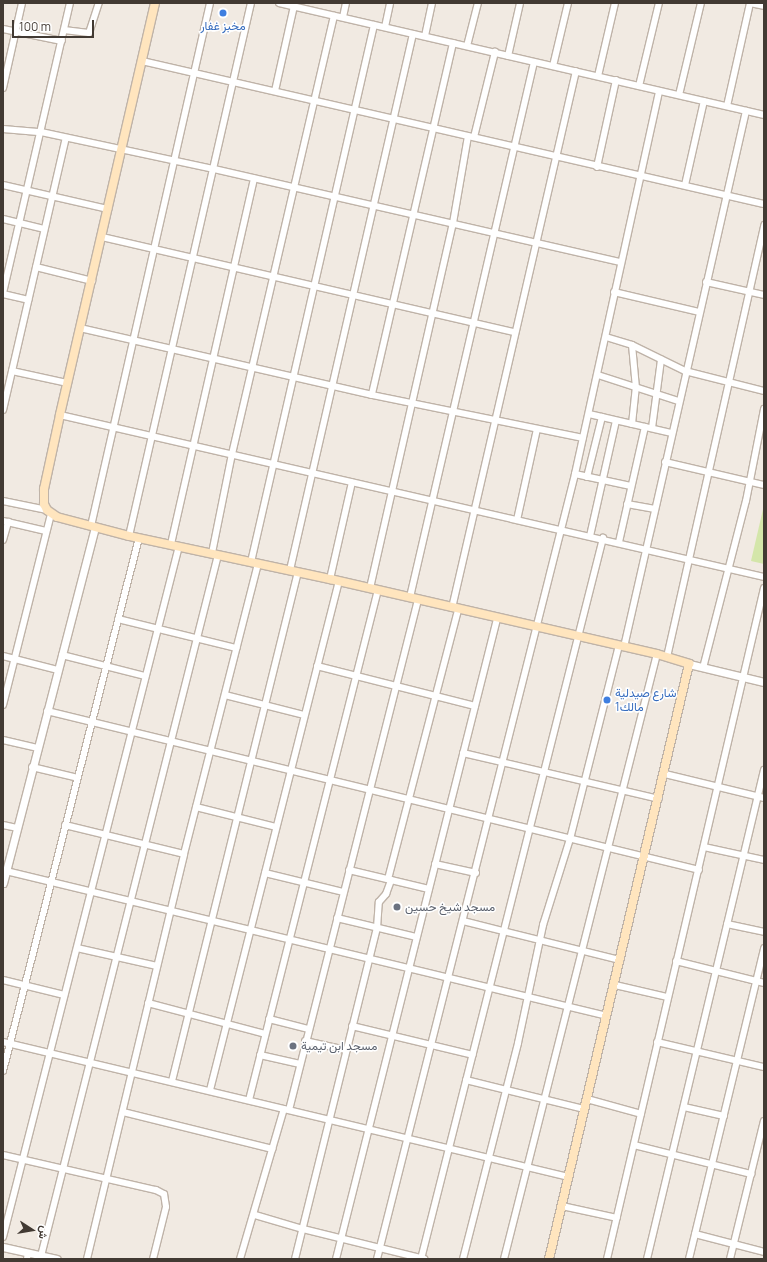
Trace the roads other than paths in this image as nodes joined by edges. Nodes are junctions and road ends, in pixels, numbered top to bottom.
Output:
1 (22, 3) edge
2 (70, 3) edge
3 (99, 3) edge
4 (155, 3) edge
5 (210, 3) edge
6 (251, 3) edge
7 (279, 3) edge
8 (346, 3) edge
9 (390, 3) edge
10 (432, 3) edge
11 (478, 3) edge
12 (520, 3) edge
13 (568, 3) edge
14 (615, 3) edge
15 (659, 3) edge
16 (700, 3) edge
17 (750, 3) edge
18 (294, 6) junction
19 (302, 6) edge
20 (764, 6) edge
21 (334, 16) junction
22 (342, 18) junction
23 (374, 25) junction
24 (385, 27) junction
25 (3, 29) edge
26 (64, 30) junction
27 (16, 31) junction
28 (413, 34) junction
29 (425, 36) junction
30 (62, 41) junction
31 (453, 43) junction
32 (467, 46) junction
33 (494, 52) junction
34 (508, 56) junction
35 (142, 62) junction
36 (534, 62) junction
37 (553, 66) junction
38 (576, 71) junction
39 (194, 73) junction
40 (598, 76) junction
41 (4, 78) edge
42 (616, 80) junction
43 (234, 81) junction
44 (639, 86) junction
45 (3, 88) edge
46 (659, 90) junction
47 (275, 91) junction
48 (679, 95) junction
49 (313, 100) junction
50 (704, 101) junction
51 (727, 106) junction
52 (355, 109) junction
53 (746, 111) junction
54 (764, 115) edge
55 (394, 119) junction
56 (3, 128) edge
57 (434, 128) junction
58 (40, 132) junction
59 (471, 137) junction
60 (66, 138) junction
61 (514, 146) junction
62 (122, 149) junction
63 (556, 156) junction
64 (174, 161) junction
65 (597, 167) junction
66 (214, 169) junction
67 (639, 176) junction
68 (254, 178) junction
69 (3, 185) edge
70 (685, 185) junction
71 (294, 187) junction
72 (27, 190) junction
73 (52, 195) junction
74 (726, 195) junction
75 (335, 197) junction
76 (764, 204) edge
77 (374, 206) junction
78 (108, 209) junction
79 (414, 214) junction
80 (3, 219) edge
81 (19, 223) junction
82 (453, 223) junction
83 (764, 225) edge
84 (44, 229) junction
85 (494, 232) junction
86 (102, 237) junction
87 (535, 243) junction
88 (154, 249) junction
89 (193, 259) junction
90 (621, 262) junction
91 (36, 268) junction
92 (233, 269) junction
93 (272, 278) junction
94 (92, 281) junction
95 (706, 282) junction
96 (313, 287) junction
97 (614, 292) junction
98 (749, 292) junction
99 (3, 293) edge
100 (764, 295) edge
101 (353, 296) junction
102 (28, 300) junction
103 (393, 306) junction
104 (699, 312) junction
105 (432, 314) junction
106 (473, 324) junction
107 (80, 328) junction
108 (515, 332) junction
109 (606, 337) junction
110 (132, 340) junction
111 (632, 345) junction
112 (173, 349) junction
113 (212, 358) junction
114 (661, 360) junction
115 (252, 367) junction
116 (12, 371) junction
117 (685, 371) junction
118 (598, 375) junction
119 (292, 377) junction
120 (67, 382) junction
121 (728, 382) junction
122 (333, 386) junction
123 (636, 388) junction
124 (764, 391) edge
125 (656, 394) junction
126 (372, 395) junction
127 (678, 401) junction
128 (412, 404) junction
129 (764, 409) edge
130 (3, 410) edge
131 (453, 413) junction
132 (60, 414) junction
133 (589, 414) junction
134 (602, 417) junction
135 (494, 421) junction
136 (616, 421) junction
137 (632, 424) junction
138 (113, 427) junction
139 (645, 427) junction
140 (652, 428) junction
141 (536, 429) junction
142 (671, 433) junction
143 (153, 436) junction
144 (761, 436) edge
145 (584, 438) junction
146 (194, 445) junction
147 (232, 454) junction
148 (665, 462) junction
149 (272, 464) junction
150 (708, 472) junction
151 (313, 473) junction
152 (575, 474) junction
153 (587, 477) junction
154 (602, 480) junction
155 (748, 481) junction
156 (352, 482) junction
157 (764, 485) edge
158 (631, 486) junction
159 (392, 491) junction
160 (433, 500) junction
161 (3, 501) edge
162 (628, 504) junction
163 (654, 509) junction
164 (474, 510) junction
165 (49, 512) junction
166 (516, 520) junction
167 (5, 522) edge
168 (93, 527) junction
169 (562, 530) junction
170 (46, 531) junction
171 (129, 536) junction
172 (590, 536) junction
173 (139, 538) junction
174 (603, 538) junction
175 (3, 540) edge
176 (619, 542) junction
177 (175, 545) junction
178 (646, 549) junction
179 (215, 554) junction
180 (687, 559) junction
181 (254, 563) junction
182 (727, 568) junction
183 (294, 571) junction
184 (764, 577) edge
185 (330, 579) junction
186 (339, 581) junction
187 (764, 588) edge
188 (374, 589) junction
189 (414, 598) junction
190 (455, 609) junction
191 (118, 619) junction
192 (498, 619) junction
193 (158, 628) junction
194 (538, 628) junction
195 (578, 636) junction
196 (197, 638) junction
197 (621, 646) junction
198 (236, 648) junction
199 (657, 654) junction
200 (62, 655) junction
201 (3, 656) edge
202 (667, 657) junction
203 (15, 659) junction
204 (689, 664) junction
205 (317, 666) junction
206 (106, 667) junction
207 (703, 668) junction
208 (58, 670) junction
209 (145, 676) junction
210 (356, 677) junction
211 (745, 679) junction
212 (764, 682) edge
213 (397, 688) junction
214 (225, 695) junction
215 (436, 696) junction
216 (3, 706) edge
217 (264, 706) junction
218 (475, 706) junction
219 (47, 711) junction
220 (304, 715) junction
221 (92, 721) junction
222 (131, 731) junction
223 (3, 740) edge
224 (171, 741) junction
225 (37, 748) junction
226 (211, 751) junction
227 (464, 752) junction
228 (251, 761) junction
229 (504, 763) junction
230 (32, 767) junction
231 (290, 770) junction
232 (764, 770) edge
233 (543, 773) junction
234 (665, 774) junction
235 (78, 778) junction
236 (330, 780) junction
237 (584, 782) junction
238 (719, 788) junction
239 (369, 790) junction
240 (623, 791) junction
241 (761, 797) edge
242 (410, 799) junction
243 (659, 799) junction
244 (196, 807) junction
245 (450, 808) junction
246 (236, 816) junction
247 (490, 819) junction
248 (3, 825) edge
249 (65, 825) junction
250 (276, 827) junction
251 (17, 828) junction
252 (529, 829) junction
253 (104, 835) junction
254 (570, 839) junction
255 (145, 845) junction
256 (704, 847) junction
257 (609, 848) junction
258 (184, 854) junction
259 (744, 855) junction
260 (645, 857) junction
261 (764, 860) edge
262 (435, 864) junction
263 (349, 870) junction
264 (699, 870) junction
265 (6, 871) junction
266 (264, 873) junction
267 (476, 874) junction
268 (390, 880) junction
269 (50, 881) junction
270 (3, 882) edge
271 (304, 883) junction
272 (428, 889) junction
273 (90, 890) junction
274 (343, 892) junction
275 (131, 900) junction
276 (170, 909) junction
277 (337, 918) junction
278 (210, 919) junction
279 (463, 921) junction
280 (727, 924) junction
281 (250, 928) junction
282 (376, 928) junction
283 (502, 931) junction
284 (764, 932) edge
285 (416, 937) junction
286 (290, 938) junction
287 (540, 941) junction
288 (77, 948) junction
289 (329, 948) junction
290 (764, 948) edge
291 (582, 951) junction
292 (117, 957) junction
293 (368, 958) junction
294 (620, 960) junction
295 (676, 961) junction
296 (158, 966) junction
297 (408, 968) junction
298 (716, 971) junction
299 (449, 978) junction
300 (3, 980) edge
301 (756, 981) junction
302 (764, 983) edge
303 (615, 984) junction
304 (25, 985) junction
305 (489, 987) junction
306 (64, 995) junction
307 (528, 996) junction
308 (667, 997) junction
309 (148, 1003) junction
310 (568, 1006) junction
311 (187, 1012) junction
312 (607, 1016) junction
313 (269, 1019) junction
314 (226, 1022) junction
315 (352, 1026) junction
316 (308, 1029) junction
317 (265, 1034) junction
318 (392, 1036) junction
319 (305, 1041) junction
320 (3, 1042) edge
321 (657, 1042) junction
322 (10, 1044) junction
323 (432, 1045) junction
324 (346, 1050) junction
325 (697, 1052) junction
326 (49, 1053) junction
327 (260, 1055) junction
328 (473, 1055) junction
329 (737, 1061) junction
330 (90, 1063) junction
331 (300, 1064) junction
332 (764, 1067) edge
333 (3, 1071) edge
334 (132, 1072) junction
335 (466, 1080) junction
336 (172, 1081) junction
337 (210, 1090) junction
338 (506, 1090) junction
339 (587, 1099) junction
340 (249, 1100) junction
341 (544, 1100) junction
342 (684, 1106) junction
343 (584, 1109) junction
344 (287, 1110) junction
345 (123, 1112) junction
346 (641, 1114) junction
347 (724, 1116) junction
348 (328, 1121) junction
349 (764, 1121) edge
350 (368, 1131) junction
351 (407, 1140) junction
352 (761, 1143) edge
353 (634, 1145) junction
354 (273, 1149) junction
355 (449, 1150) junction
356 (672, 1154) junction
357 (3, 1155) edge
358 (488, 1159) junction
359 (22, 1160) junction
360 (713, 1164) junction
361 (527, 1169) junction
362 (63, 1170) junction
363 (751, 1174) junction
364 (569, 1177) junction
365 (106, 1180) junction
366 (562, 1206) junction
367 (255, 1215) junction
368 (617, 1218) junction
369 (303, 1230) junction
370 (695, 1234) junction
371 (3, 1237) edge
372 (341, 1238) junction
373 (734, 1244) junction
374 (3, 1247) edge
375 (380, 1249) junction
376 (764, 1252) edge
377 (28, 1256) edge
378 (41, 1256) junction
379 (57, 1259) edge
380 (88, 1259) edge
381 (153, 1259) edge
382 (240, 1259) edge
383 (295, 1259) edge
384 (336, 1259) edge
385 (377, 1259) edge
386 (422, 1259) edge
387 (463, 1259) edge
388 (504, 1259) edge
389 (549, 1259) edge
390 (607, 1259) edge
391 (647, 1259) edge
392 (690, 1259) edge
393 (730, 1259) edge

1 - 27 street
2 - 26 street
3 - 26 street
4 - 35 main road
5 - 39 street
6 - 43 street
7 - 18 street
8 - 22 street
9 - 24 street
10 - 29 street
11 - 32 street
12 - 34 street
13 - 37 street
14 - 40 street
15 - 44 street
16 - 48 street
17 - 20 street
17 - 51 street
18 - 19 street
18 - 47 street
19 - 21 street
21 - 22 street
21 - 49 street
22 - 23 street
23 - 24 street
23 - 52 street
24 - 28 street
25 - 27 street
26 - 30 street
27 - 30 street
27 - 41 street
28 - 29 street
28 - 55 street
29 - 31 street
30 - 58 street
31 - 32 street
31 - 57 street
32 - 33 street
33 - 34 street
33 - 59 street
34 - 36 street
35 - 39 street
35 - 62 main road
36 - 37 street
36 - 61 street
37 - 38 street
38 - 40 street
38 - 63 street
39 - 43 street
39 - 64 street
40 - 42 street
41 - 45 street
42 - 44 street
42 - 65 street
43 - 47 street
43 - 66 street
44 - 46 street
46 - 48 street
46 - 67 street
47 - 49 street
48 - 50 street
49 - 52 street
49 - 71 street
50 - 51 street
50 - 70 street
51 - 53 street
52 - 55 street
52 - 75 street
53 - 54 street
53 - 74 street
55 - 57 street
55 - 77 street
56 - 58 street
57 - 59 street
57 - 79 street
58 - 60 street
58 - 72 street
59 - 61 street
59 - 82 street
60 - 62 street
60 - 73 street
61 - 63 street
61 - 85 street
62 - 64 street
62 - 78 main road
63 - 65 street
63 - 87 street
64 - 66 street
64 - 88 street
65 - 67 street
66 - 68 street
66 - 89 street
67 - 70 street
67 - 90 street
68 - 71 street
68 - 92 street
69 - 72 street
70 - 74 street
71 - 75 street
71 - 93 street
72 - 73 street
72 - 81 street
73 - 78 street
73 - 84 street
74 - 76 street
74 - 95 street
75 - 77 street
75 - 96 street
77 - 79 street
77 - 101 street
78 - 86 main road
79 - 82 street
79 - 103 street
80 - 81 street
81 - 84 street
81 - 99 street
82 - 85 street
82 - 105 street
83 - 98 street
84 - 91 street
85 - 87 street
85 - 106 street
86 - 88 street
86 - 94 main road
87 - 90 street
87 - 108 street
88 - 89 street
88 - 110 street
89 - 92 street
89 - 112 street
90 - 97 street
91 - 94 street
91 - 102 street
92 - 93 street
92 - 113 street
93 - 96 street
93 - 115 street
94 - 107 main road
95 - 98 street
95 - 104 street
96 - 101 street
96 - 119 street
97 - 104 street
97 - 109 street
98 - 100 street
98 - 121 street
99 - 102 street
101 - 103 street
101 - 122 street
102 - 116 street
103 - 105 street
103 - 126 street
104 - 117 street
105 - 106 street
105 - 128 street
106 - 108 street
106 - 131 street
107 - 110 street
107 - 120 main road
108 - 135 street
109 - 111 street
109 - 118 street
110 - 112 street
110 - 138 street
111 - 114 street
111 - 123 street
112 - 113 street
112 - 143 street
113 - 115 street
113 - 146 street
114 - 117 street
114 - 125 street
115 - 119 street
115 - 147 street
116 - 120 street
116 - 130 street
117 - 121 street
117 - 127 street
118 - 123 street
118 - 133 street
119 - 122 street
119 - 149 street
120 - 132 main road
121 - 124 street
121 - 150 street
122 - 126 street
122 - 151 street
123 - 125 street
123 - 137 street
125 - 127 street
125 - 140 street
126 - 128 street
127 - 142 street
128 - 131 street
128 - 159 street
129 - 144 street
131 - 135 street
131 - 160 street
132 - 138 street
132 - 165 main road
133 - 134 street
133 - 145 street
134 - 136 street
134 - 153 street
135 - 141 street
135 - 164 street
136 - 137 street
136 - 154 street
137 - 139 street
138 - 143 street
138 - 168 street
139 - 140 street
139 - 158 street
140 - 142 street
141 - 145 street
141 - 166 street
142 - 148 street
143 - 146 street
143 - 171 street
144 - 155 street
145 - 152 street
146 - 147 street
146 - 177 street
147 - 149 street
147 - 179 street
148 - 150 street
148 - 163 street
149 - 151 street
149 - 181 street
150 - 155 street
150 - 180 street
151 - 156 street
151 - 183 street
152 - 153 street
152 - 169 street
153 - 154 street
154 - 158 street
154 - 172 street
155 - 157 street
155 - 182 street
156 - 159 street
156 - 185 street
158 - 162 street
159 - 160 street
159 - 188 street
160 - 164 street
160 - 189 street
161 - 165 street
162 - 163 street
162 - 176 street
163 - 178 street
164 - 166 street
164 - 190 street
165 - 168 main road
165 - 170 street
166 - 169 street
167 - 170 street
167 - 175 street
168 - 171 main road
168 - 200 street
169 - 172 street
169 - 194 street
170 - 203 street
171 - 173 main road
172 - 174 street
173 - 177 main road
173 - 191 street
174 - 176 street
174 - 195 street
176 - 178 street
177 - 179 main road
177 - 193 street
178 - 180 street
178 - 197 street
179 - 181 main road
179 - 196 street
180 - 182 street
180 - 202 street
181 - 183 main road
181 - 198 street
182 - 184 street
182 - 207 street
183 - 185 main road
183 - 217 street
185 - 186 main road
186 - 188 main road
186 - 205 street
187 - 211 street
188 - 189 main road
188 - 210 street
189 - 190 main road
189 - 213 street
190 - 192 main road
190 - 215 street
191 - 193 street
191 - 206 street
192 - 194 main road
192 - 218 street
193 - 196 street
193 - 209 street
194 - 195 main road
194 - 229 street
195 - 197 main road
195 - 233 street
196 - 198 street
196 - 224 street
197 - 199 main road
197 - 237 street
198 - 214 street
199 - 202 main road
199 - 240 street
200 - 206 street
200 - 208 street
201 - 203 street
202 - 204 main road
203 - 208 street
203 - 216 street
204 - 207 street
204 - 234 main road
205 - 210 street
205 - 220 street
206 - 209 street
206 - 221 street
207 - 211 street
208 - 219 street
209 - 222 street
210 - 213 street
210 - 236 street
211 - 212 street
211 - 238 street
213 - 215 street
213 - 239 street
214 - 217 street
214 - 226 street
215 - 218 street
215 - 242 street
217 - 220 street
217 - 228 street
218 - 227 street
219 - 221 street
219 - 225 street
220 - 231 street
221 - 222 street
221 - 235 street
222 - 224 street
222 - 253 street
223 - 225 street
224 - 226 street
224 - 255 street
225 - 230 street
226 - 228 street
226 - 244 street
227 - 229 street
227 - 245 street
228 - 231 street
228 - 246 street
229 - 233 street
229 - 247 street
230 - 235 street
230 - 251 street
231 - 236 street
231 - 250 street
232 - 241 street
233 - 237 street
233 - 252 street
234 - 238 street
234 - 243 main road
235 - 249 street
236 - 239 street
236 - 271 street
237 - 240 street
237 - 254 street
238 - 241 street
238 - 256 street
239 - 242 street
239 - 263 street
240 - 243 street
240 - 257 street
241 - 259 street
242 - 245 street
242 - 268 street
243 - 260 main road
244 - 246 street
244 - 258 street
245 - 247 street
245 - 262 street
246 - 250 street
246 - 278 street
247 - 252 street
247 - 267 street
248 - 251 street
249 - 253 street
249 - 269 street
250 - 266 street
251 - 265 street
252 - 254 street
252 - 283 street
253 - 255 street
253 - 273 street
254 - 257 street
254 - 287 street
255 - 258 street
255 - 275 street
256 - 259 street
256 - 264 street
257 - 260 street
257 - 291 street
258 - 276 street
259 - 261 street
259 - 280 street
260 - 264 street
260 - 294 main road
262 - 267 street
262 - 272 street
263 - 268 street
263 - 274 street
264 - 295 street
265 - 269 street
265 - 270 street
266 - 271 street
266 - 281 street
267 - 279 street
268 - 272 street
268 - 282 street
269 - 273 street
269 - 304 street
271 - 274 street
271 - 286 street
272 - 285 street
273 - 275 street
273 - 288 street
274 - 277 street
275 - 276 street
275 - 292 street
276 - 278 street
276 - 296 street
277 - 282 street
277 - 289 street
278 - 281 street
278 - 311 street
279 - 283 street
279 - 299 street
280 - 284 street
280 - 298 street
281 - 286 street
281 - 314 street
282 - 285 street
282 - 293 street
283 - 287 street
283 - 305 street
285 - 297 street
286 - 289 street
286 - 313 street
287 - 291 street
287 - 307 street
288 - 292 street
288 - 306 street
289 - 293 street
289 - 316 street
290 - 301 street
291 - 294 street
291 - 310 street
292 - 296 street
292 - 330 street
293 - 297 street
293 - 315 street
294 - 303 main road
295 - 298 street
295 - 308 street
296 - 309 street
297 - 299 street
297 - 318 street
298 - 301 street
298 - 325 street
299 - 305 street
299 - 323 street
300 - 304 street
301 - 302 street
301 - 329 street
303 - 308 street
303 - 312 main road
304 - 306 street
304 - 322 street
305 - 307 street
305 - 328 street
306 - 326 street
307 - 310 street
307 - 338 street
308 - 321 street
309 - 311 street
309 - 334 street
310 - 312 street
310 - 341 street
311 - 314 street
311 - 336 street
312 - 339 main road
313 - 316 street
313 - 317 street
314 - 317 street
314 - 337 street
315 - 318 street
315 - 324 street
316 - 319 street
317 - 327 street
318 - 323 street
318 - 350 street
319 - 324 street
319 - 331 street
320 - 322 street
321 - 325 street
321 - 346 street
322 - 326 street
322 - 333 street
323 - 328 street
323 - 351 street
324 - 348 street
325 - 329 street
325 - 342 street
326 - 330 street
326 - 359 street
327 - 331 street
327 - 340 street
328 - 335 street
329 - 332 street
329 - 347 street
330 - 334 street
330 - 362 street
331 - 344 street
334 - 336 street
334 - 345 street
335 - 338 street
335 - 355 street
336 - 337 street
337 - 340 street
338 - 341 street
338 - 358 street
339 - 343 main road
339 - 346 street
340 - 344 street
341 - 343 street
341 - 361 street
342 - 347 street
342 - 356 street
343 - 364 main road
344 - 348 street
344 - 354 street
345 - 354 street
345 - 365 street
346 - 353 street
347 - 360 street
348 - 350 street
348 - 369 street
349 - 352 street
350 - 351 street
350 - 372 street
351 - 355 street
351 - 375 street
352 - 363 street
353 - 356 street
353 - 368 street
354 - 367 street
355 - 358 street
355 - 386 street
356 - 360 street
356 - 391 street
357 - 359 street
358 - 361 street
358 - 387 street
359 - 362 street
359 - 371 street
360 - 363 street
360 - 370 street
361 - 364 street
361 - 388 street
362 - 365 street
362 - 378 street
363 - 373 street
364 - 366 main road
365 - 380 street
365 - 381 street
366 - 368 street
366 - 389 main road
367 - 369 street
367 - 382 street
368 - 390 street
369 - 372 street
369 - 383 street
370 - 373 street
370 - 392 street
372 - 375 street
372 - 384 street
373 - 376 street
373 - 393 street
374 - 377 street
375 - 385 street
375 - 386 street
377 - 378 street
378 - 379 street

